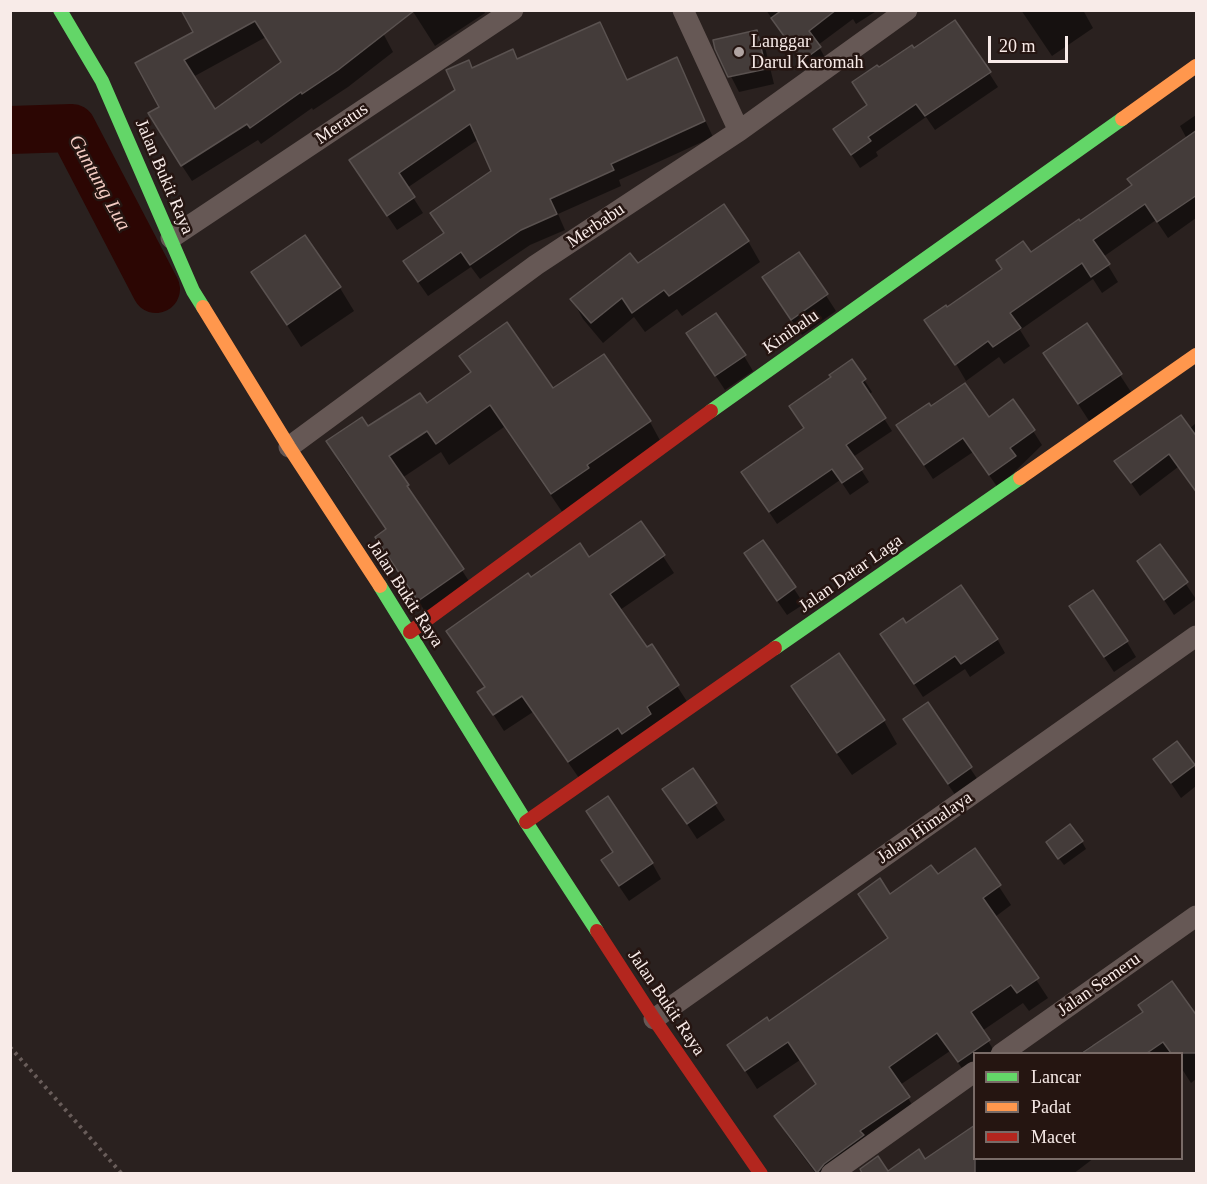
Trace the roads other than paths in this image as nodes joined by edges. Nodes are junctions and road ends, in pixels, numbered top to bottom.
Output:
1 (60, 10) edge
2 (513, 10) edge
3 (683, 10) edge
4 (907, 10) edge
5 (1197, 66) edge
6 (739, 130) junction
7 (171, 238) junction
8 (1197, 355) edge
9 (289, 447) junction
10 (410, 632) junction
11 (1197, 636) edge
12 (526, 822) junction
13 (1197, 916) edge
14 (654, 1019) junction
15 (1002, 1052) edge
16 (973, 1073) edge
17 (761, 1173) edge
18 (831, 1173) edge

1 - 7 street, Jalan Bukit Raya
2 - 7 street, Meratus
3 - 6 street
4 - 6 street, Merbabu
5 - 10 street, Kinibalu
6 - 9 street, Merbabu
7 - 9 street, Jalan Bukit Raya
8 - 12 street, Jalan Datar Laga
9 - 10 street, Jalan Bukit Raya
10 - 12 street, Jalan Bukit Raya
11 - 14 street, Jalan Himalaya
12 - 14 street, Jalan Bukit Raya
13 - 15 street, Jalan Semeru
14 - 17 street, Jalan Bukit Raya
16 - 18 street

